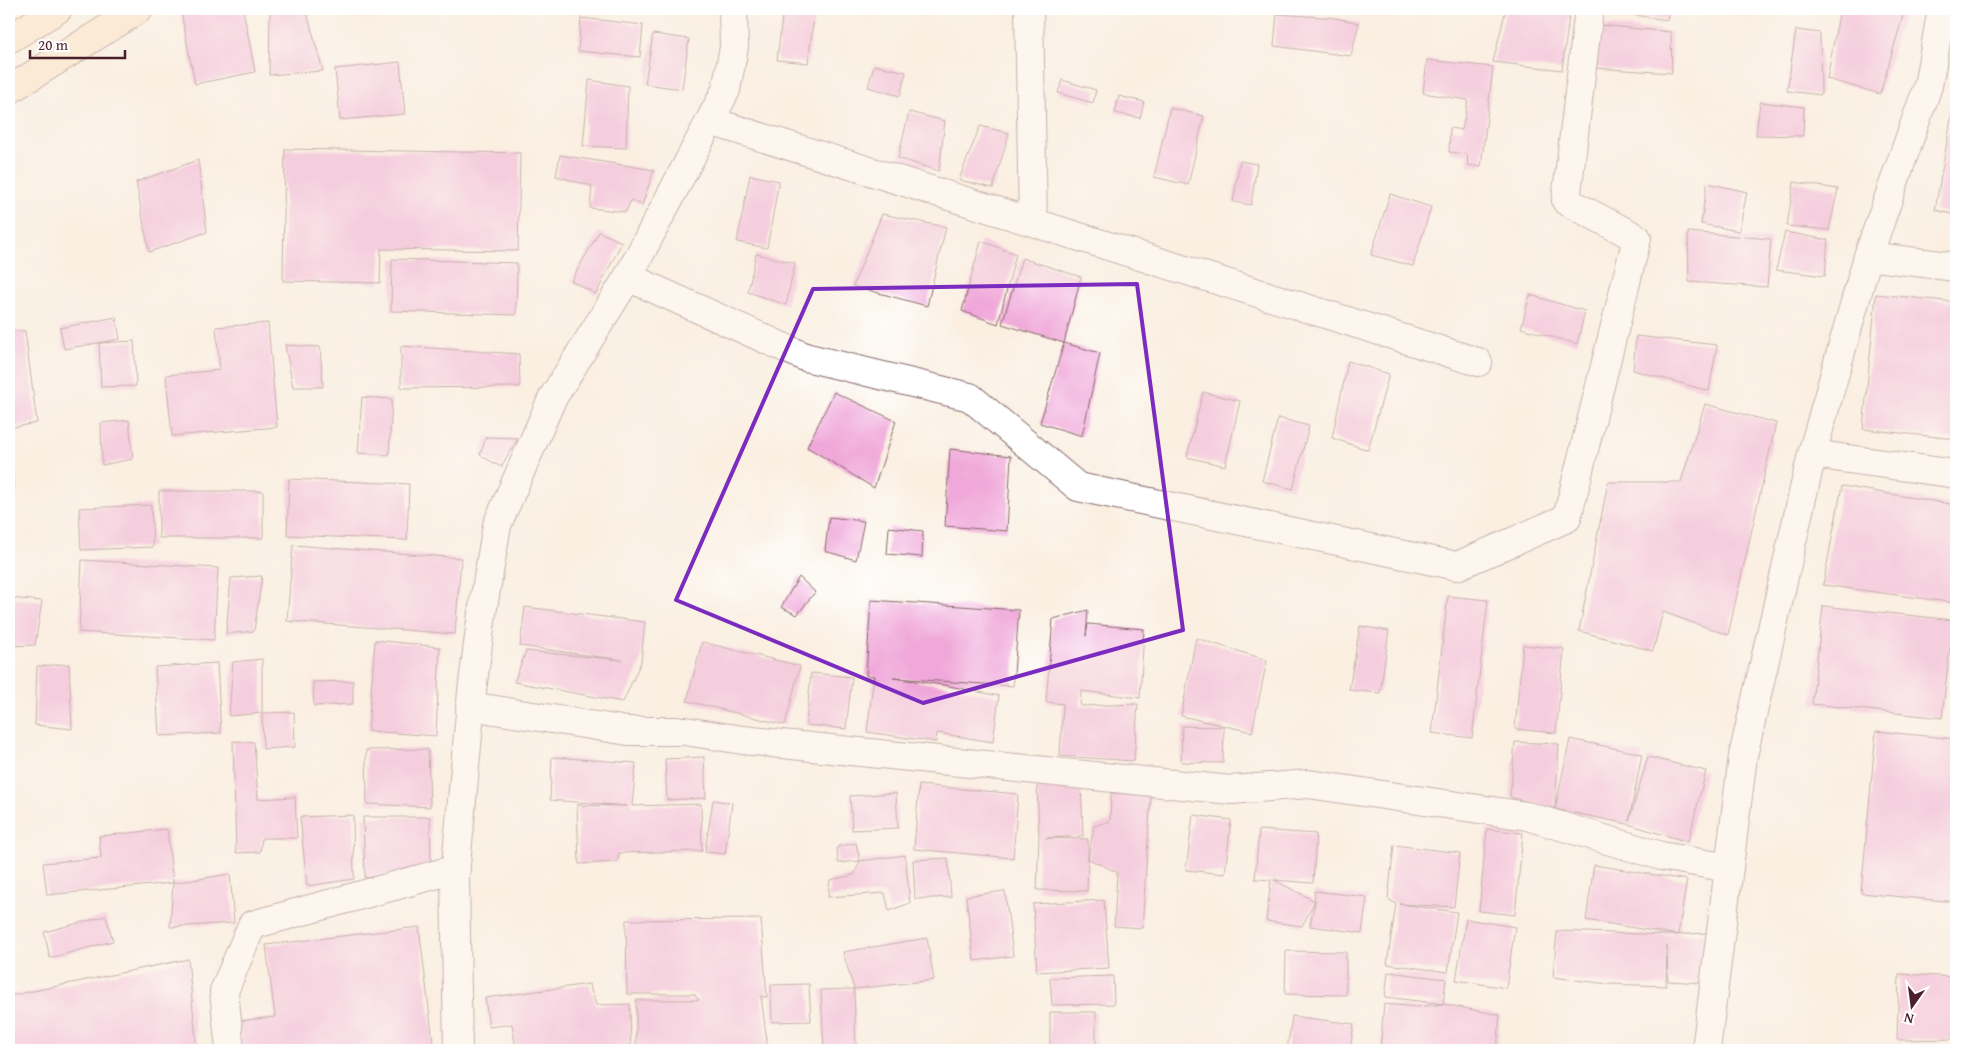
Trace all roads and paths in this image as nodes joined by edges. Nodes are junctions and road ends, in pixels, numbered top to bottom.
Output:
1 (58, 9) edge
2 (139, 9) edge
3 (733, 9) edge
4 (1029, 9) edge
5 (1589, 9) edge
6 (1942, 9) edge
7 (9, 39) edge
8 (9, 90) edge
9 (710, 121) junction
10 (1033, 222) junction
11 (1868, 256) junction
12 (1956, 267) edge
13 (628, 277) junction
14 (1478, 362) dead end
15 (1812, 454) junction
16 (1956, 474) edge
17 (470, 706) junction
18 (1729, 868) junction
19 (456, 869) junction
20 (230, 1050) edge
21 (458, 1050) edge
22 (1706, 1050) edge

1 - 7 main road
2 - 8 main road
3 - 9 street
4 - 10 street
5 - 13 street
6 - 11 street
9 - 10 street
9 - 13 street
10 - 14 street
11 - 12 street
11 - 15 street
13 - 17 street
15 - 16 street
15 - 18 street
17 - 18 street
17 - 19 street
18 - 22 street
19 - 20 street
19 - 21 street

